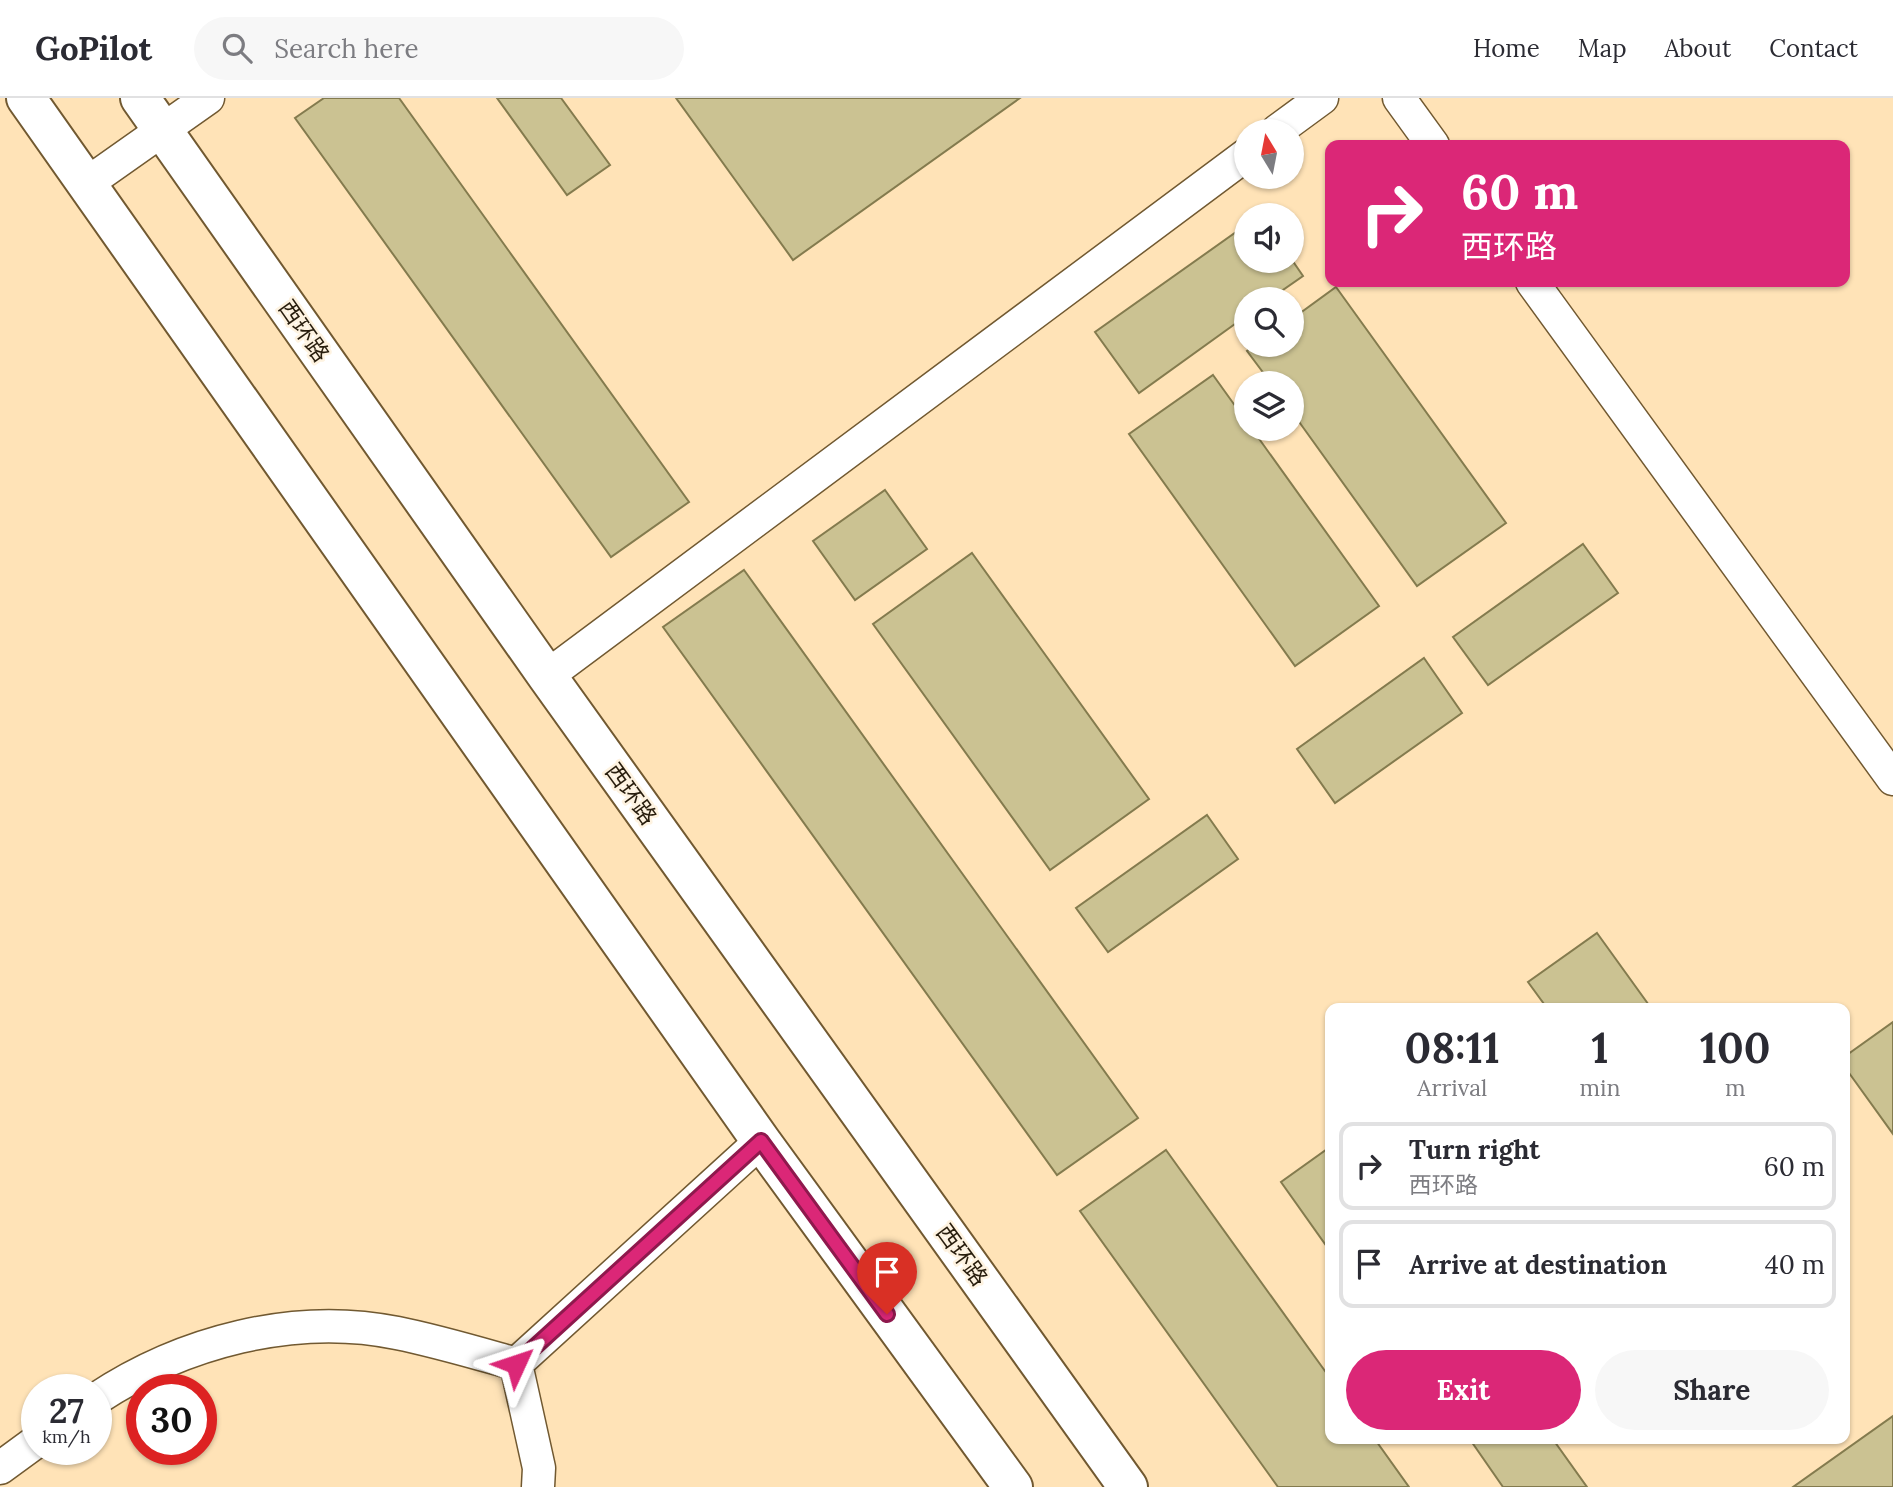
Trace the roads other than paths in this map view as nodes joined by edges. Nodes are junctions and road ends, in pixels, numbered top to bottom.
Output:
1 (26, 98) edge
2 (140, 98) edge
3 (208, 98) edge
4 (1322, 98) edge
5 (1399, 98) edge
6 (1293, 119) edge
7 (163, 130) junction
8 (1429, 140) edge
9 (1234, 164) edge
10 (86, 184) junction
11 (1536, 287) edge
12 (547, 676) junction
13 (1893, 779) edge
14 (761, 1141) junction
15 (516, 1364) junction
16 (112, 1390) edge
17 (21, 1453) edge
18 (0, 1468) edge
19 (538, 1487) edge
20 (1013, 1487) edge
21 (1128, 1487) edge

1 - 10 main road
2 - 7 main road, 西环路
3 - 7 street
4 - 6 street
5 - 8 street
7 - 10 street
7 - 12 main road, 西环路
9 - 12 street
10 - 14 main road
11 - 13 street
12 - 21 main road, 西环路
14 - 15 street
14 - 20 main road
15 - 16 street
15 - 19 street
17 - 18 street

